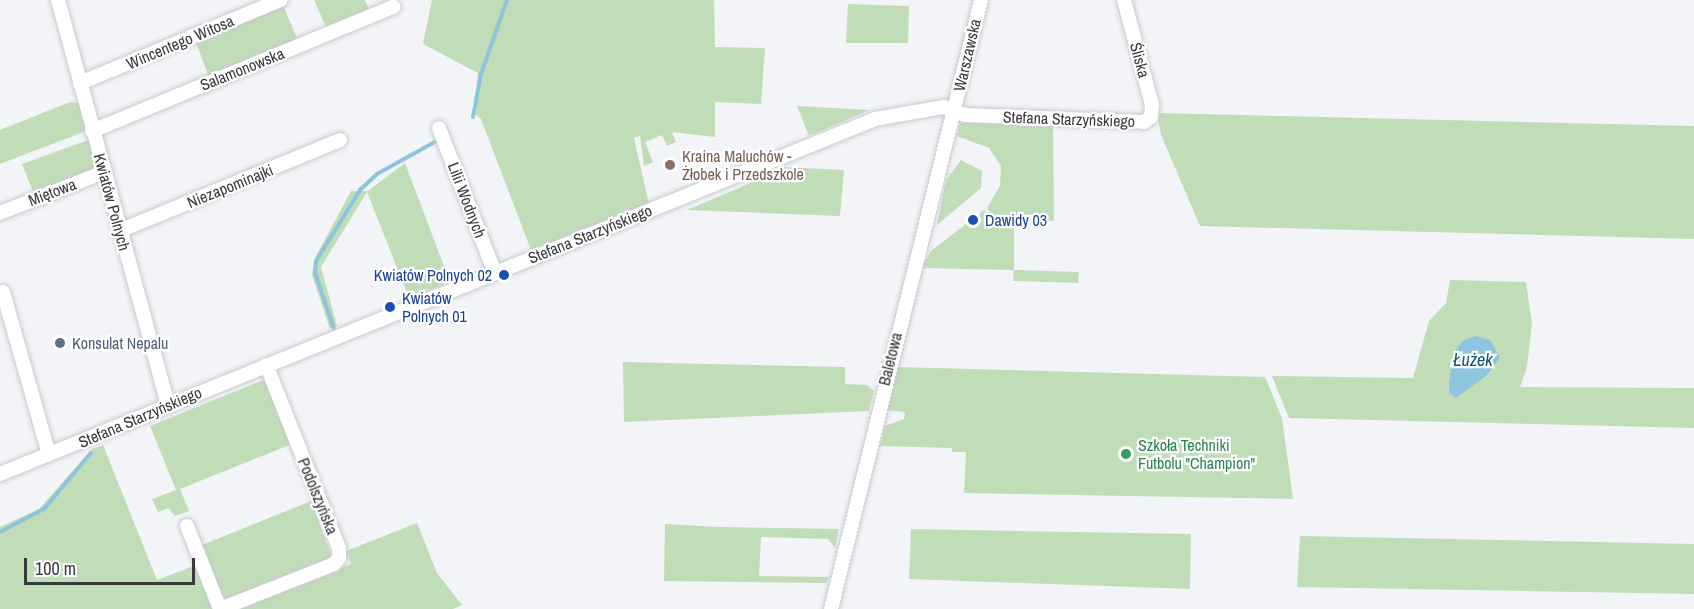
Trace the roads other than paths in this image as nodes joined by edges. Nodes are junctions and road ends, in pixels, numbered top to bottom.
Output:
1 (58, 0) edge
2 (280, 0) edge
3 (981, 0) edge
4 (1124, 0) edge
5 (393, 7) dead end
6 (80, 83) junction
7 (954, 111) junction
8 (1149, 119) joint
9 (439, 128) dead end
10 (92, 131) junction
11 (340, 141) dead end
12 (104, 172) junction
13 (0, 213) edge
14 (119, 231) junction
15 (495, 273) junction
16 (3, 292) dead end
17 (266, 365) junction
18 (168, 404) junction
19 (49, 455) junction
20 (0, 474) edge
21 (187, 526) dead end
22 (831, 609) edge

1 - 6 street, Kwiatów Polnych
2 - 6 street, Wincentego Witosa
3 - 7 street, Warszawska
4 - 8 street, Śliska
5 - 10 street, Salamonowska
6 - 10 street, Kwiatów Polnych
7 - 8 street, Stefana Starzyńskiego
7 - 15 street, Stefana Starzyńskiego
7 - 22 street, Baletowa
9 - 15 street, Lilii Wodnych
10 - 12 street, Kwiatów Polnych
11 - 14 street, Niezapominajki
12 - 13 street, Miętowa
12 - 14 street, Kwiatów Polnych
14 - 18 street, Kwiatów Polnych
15 - 17 street, Stefana Starzyńskiego
16 - 19 street
17 - 18 street, Stefana Starzyńskiego
17 - 21 street, Podolszyńska
18 - 19 street, Stefana Starzyńskiego
19 - 20 street, Stefana Starzyńskiego

